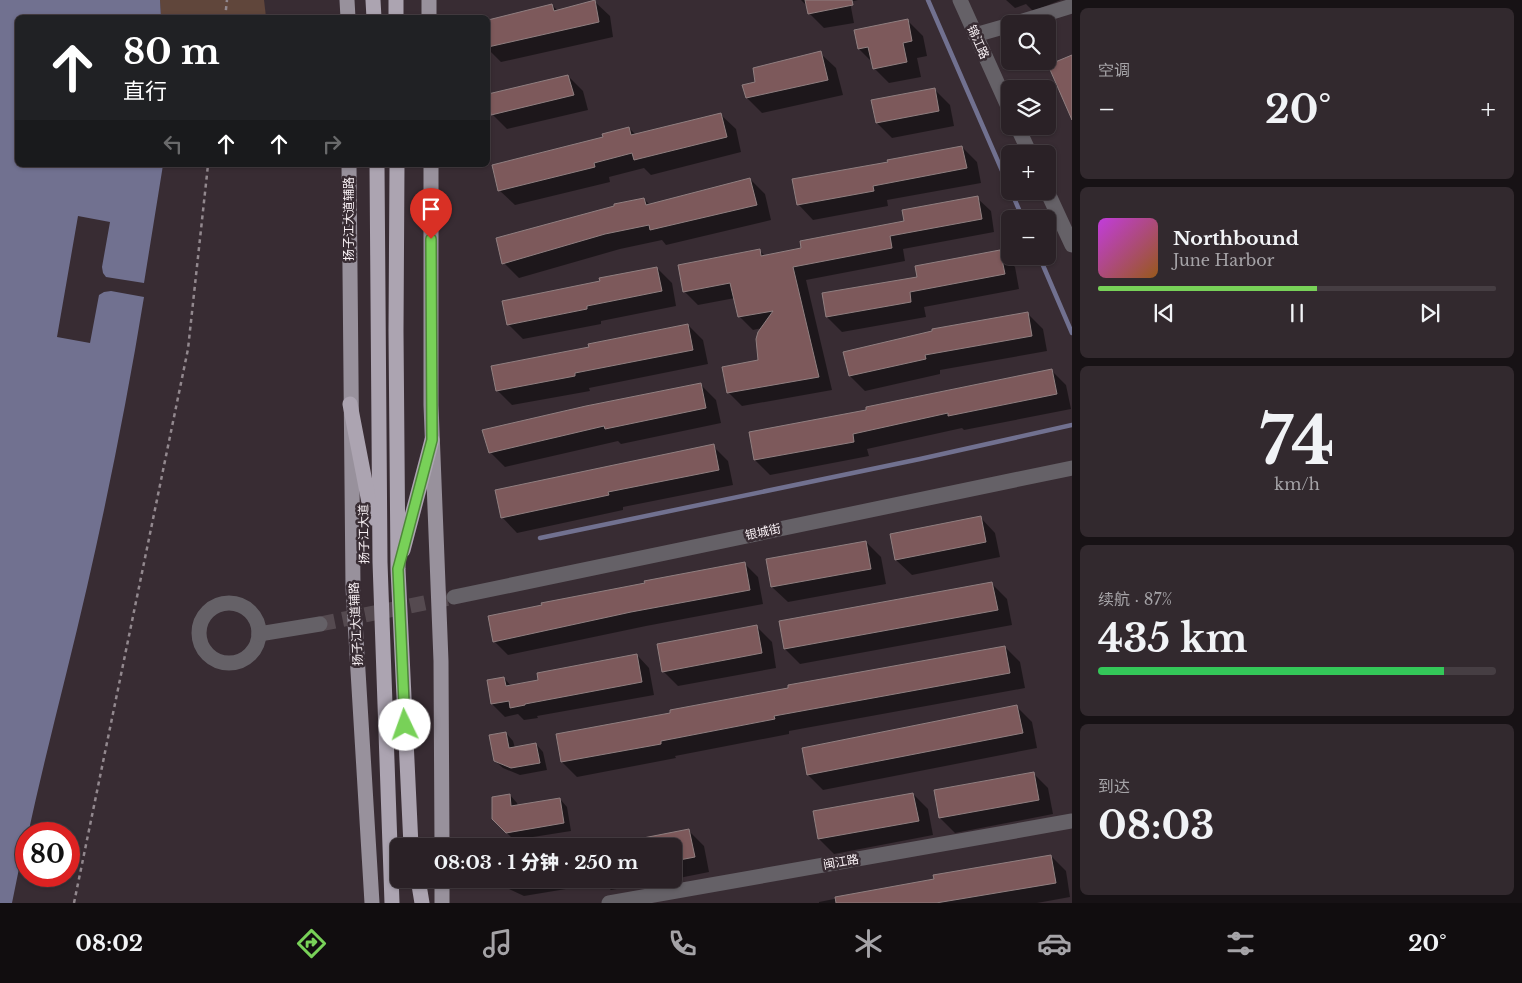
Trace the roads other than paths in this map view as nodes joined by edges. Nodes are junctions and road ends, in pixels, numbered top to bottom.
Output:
1 (347, 0) edge
2 (373, 0) edge
3 (396, 0) edge
4 (429, 0) edge
5 (960, 0) edge
6 (1072, 6) edge
7 (348, 15) edge
8 (374, 15) edge
9 (396, 15) edge
10 (429, 15) edge
11 (1042, 15) edge
12 (1001, 27) edge
13 (975, 35) junction
14 (1001, 91) edge
15 (349, 167) edge
16 (377, 167) edge
17 (397, 167) edge
18 (431, 167) edge
19 (1051, 200) edge
20 (1072, 244) edge
21 (350, 404) junction
22 (432, 440) junction
23 (1072, 468) edge
24 (380, 562) junction
25 (398, 569) junction
26 (454, 597) tunnel mouth
27 (320, 624) tunnel mouth
28 (259, 634) dead end
29 (1072, 821) edge
30 (411, 838) edge
31 (442, 838) edge
32 (412, 888) edge
33 (420, 888) edge
34 (442, 888) edge
35 (372, 903) edge
36 (392, 903) edge
37 (412, 903) edge
38 (422, 903) edge
39 (442, 903) edge
40 (609, 903) edge

1 - 7 main road
2 - 8 highway
3 - 9 highway
4 - 10 main road
5 - 13 street, 锦江路
6 - 11 street
12 - 13 street
13 - 14 street, 锦江路
15 - 21 main road, 扬子江大道辅路
16 - 24 highway, 扬子江大道
17 - 25 highway
18 - 22 main road
19 - 20 street
21 - 24 highway
21 - 35 main road, 扬子江大道辅路
22 - 25 highway
22 - 31 main road
23 - 26 street, 银城街
24 - 36 highway, 扬子江大道
25 - 30 highway
27 - 28 street
29 - 40 street, 闽江路
32 - 37 highway
33 - 38 highway
34 - 39 main road

